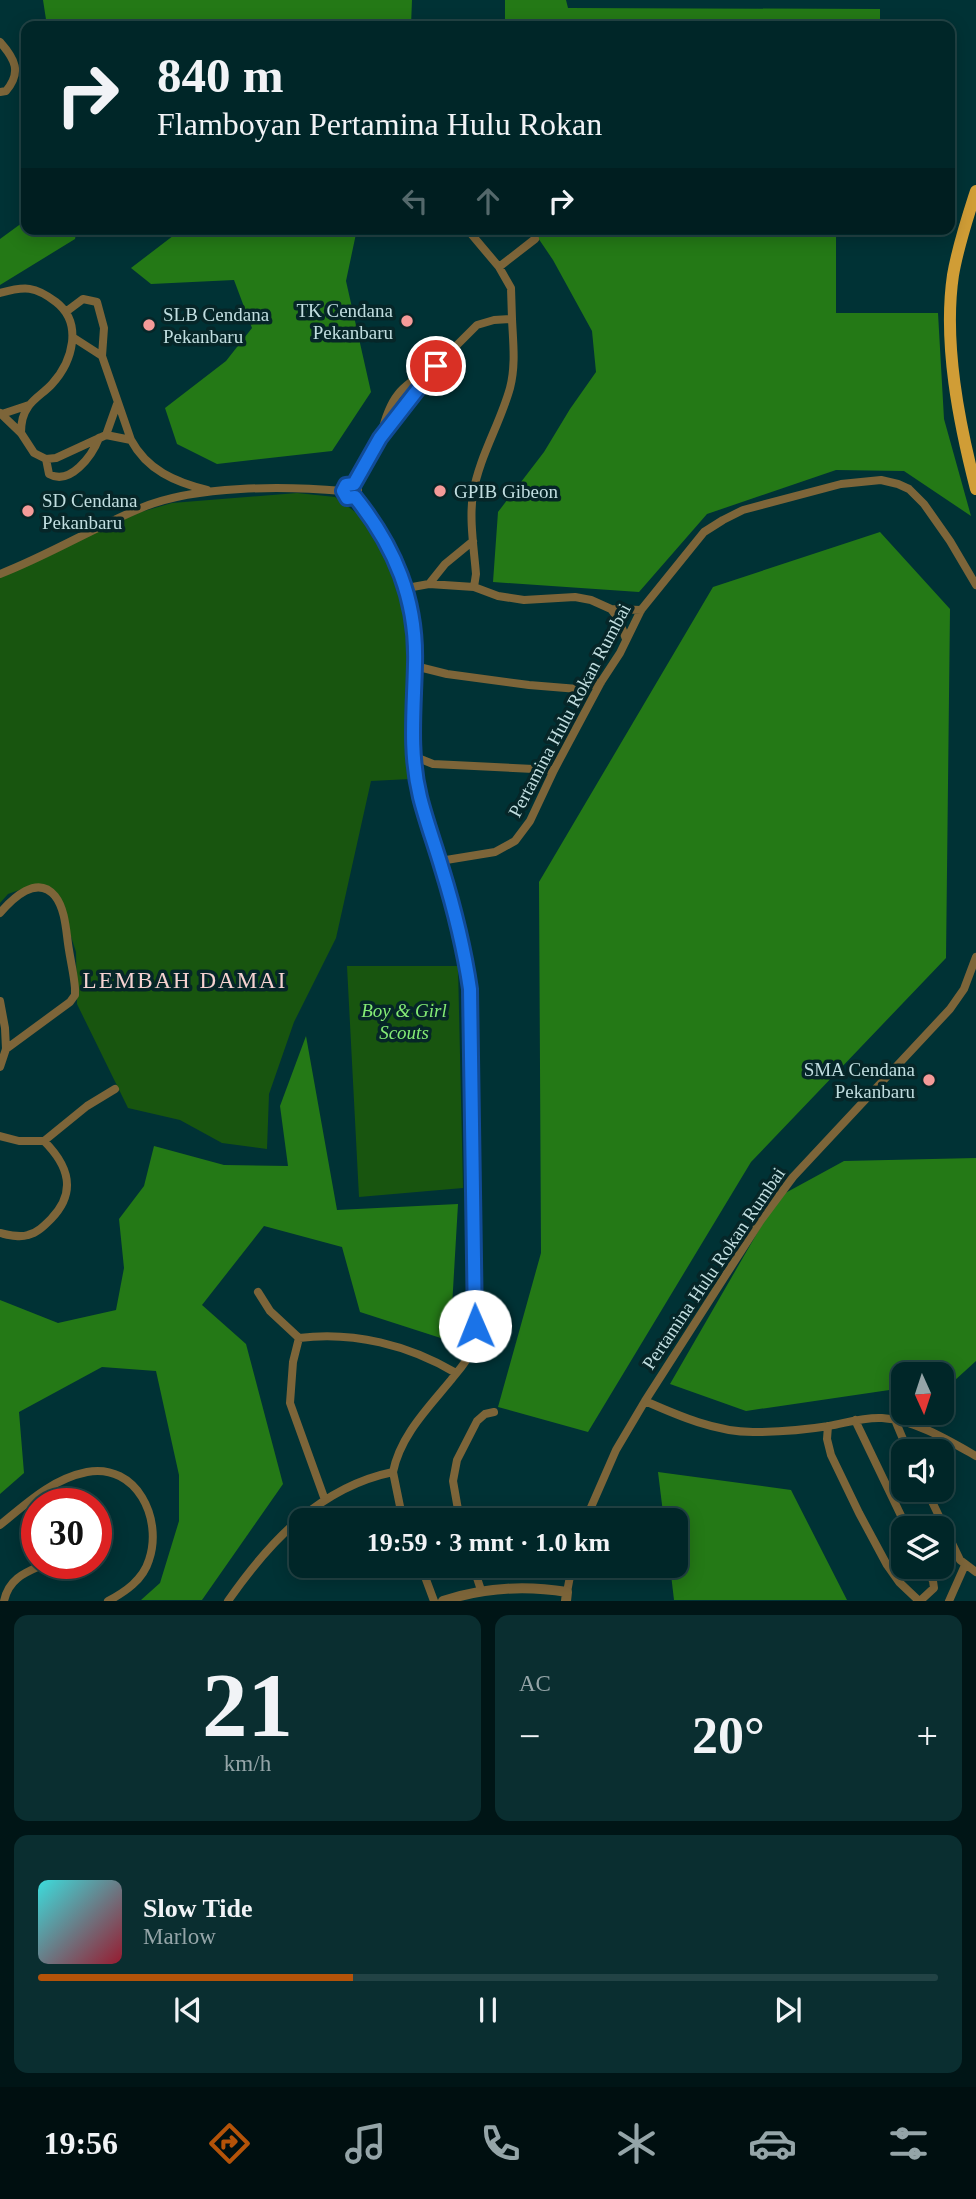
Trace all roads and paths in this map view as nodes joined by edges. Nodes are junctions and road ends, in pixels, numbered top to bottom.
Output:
1 (0, 41) edge
2 (0, 92) edge
3 (976, 191) edge
4 (472, 235) edge
5 (535, 239) dead end
6 (499, 267) junction
7 (0, 293) edge
8 (67, 311) junction
9 (512, 318) junction
10 (74, 338) junction
11 (102, 356) junction
12 (436, 366) junction
13 (117, 404) junction
14 (29, 405) junction
15 (1, 413) edge
16 (21, 433) junction
17 (103, 436) junction
18 (380, 438) junction
19 (131, 440) junction
20 (46, 459) junction
21 (354, 484) junction
22 (976, 489) edge
23 (210, 491) junction
24 (343, 491) junction
25 (355, 497) junction
26 (473, 541) junction
27 (0, 574) edge
28 (429, 584) junction
29 (976, 585) edge
30 (474, 587) junction
31 (407, 589) junction
32 (611, 609) junction
33 (640, 610) junction
34 (626, 639) junction
35 (415, 666) junction
36 (601, 682) junction
37 (578, 690) junction
38 (590, 705) junction
39 (412, 756) junction
40 (554, 770) junction
41 (440, 861) junction
42 (0, 913) edge
43 (976, 957) edge
44 (0, 1001) edge
45 (6, 1049) junction
46 (0, 1067) edge
47 (115, 1089) dead end
48 (0, 1136) edge
49 (44, 1141) junction
50 (0, 1233) edge
51 (258, 1292) dead end
52 (299, 1338) junction
53 (456, 1373) junction
54 (645, 1401) junction
55 (494, 1412) dead end
56 (891, 1419) edge
57 (855, 1420) junction
58 (908, 1425) edge
59 (828, 1426) junction
60 (976, 1457) edge
61 (393, 1472) junction
62 (325, 1500) junction
63 (932, 1502) edge
64 (401, 1508) edge
65 (458, 1508) edge
66 (591, 1508) edge
67 (901, 1516) edge
68 (0, 1525) edge
69 (965, 1566) junction
70 (976, 1572) edge
71 (21, 1574) edge
72 (425, 1578) edge
73 (477, 1578) edge
74 (570, 1578) edge
75 (932, 1579) edge
76 (481, 1590) junction
77 (567, 1596) edge
78 (4, 1601) edge
79 (108, 1601) edge
80 (228, 1601) edge
81 (434, 1601) edge
82 (443, 1601) edge
83 (920, 1601) edge
84 (949, 1601) edge

1 - 2 street
3 - 22 main road
4 - 6 street
5 - 6 street
6 - 9 street
7 - 8 street
8 - 10 street
8 - 11 street
9 - 12 street
9 - 26 street
10 - 11 street
10 - 14 street
11 - 13 street
12 - 18 street
12 - 18 street
13 - 17 street
13 - 19 street
14 - 15 street
14 - 16 street
15 - 16 street
16 - 20 street
17 - 19 street
17 - 20 street
17 - 20 street
18 - 21 street
19 - 23 street
21 - 24 street
21 - 25 street
23 - 24 street
23 - 27 street
24 - 25 street
25 - 31 street
26 - 28 street
26 - 30 street
28 - 30 street
28 - 31 street
29 - 33 street, Pertamina Hulu Rokan Rumbai
30 - 32 street
31 - 35 street
32 - 33 street
32 - 34 street
33 - 34 street, Pertamina Hulu Rokan Rumbai
34 - 36 street, Pertamina Hulu Rokan Rumbai
35 - 37 street
35 - 39 street
36 - 37 street
36 - 38 street, Pertamina Hulu Rokan Rumbai
37 - 38 street
38 - 40 street, Pertamina Hulu Rokan Rumbai
39 - 40 street
39 - 41 street
40 - 41 street, Pertamina Hulu Rokan Rumbai
41 - 53 street
42 - 45 street
43 - 54 street, Pertamina Hulu Rokan Rumbai
44 - 45 street
45 - 46 street
47 - 49 street
48 - 49 street
49 - 50 street
51 - 52 street
52 - 53 street
52 - 62 street
53 - 61 street
54 - 59 street
54 - 66 street, Pertamina Hulu Rokan Rumbai
55 - 65 street
56 - 57 street
57 - 59 street
57 - 67 street
58 - 60 street
59 - 83 street
61 - 62 street
61 - 64 street
62 - 80 street
63 - 69 street
68 - 79 street
69 - 70 street
69 - 84 street
71 - 78 street
72 - 81 street
73 - 76 street
74 - 77 street
75 - 83 street
76 - 77 street
76 - 82 street

